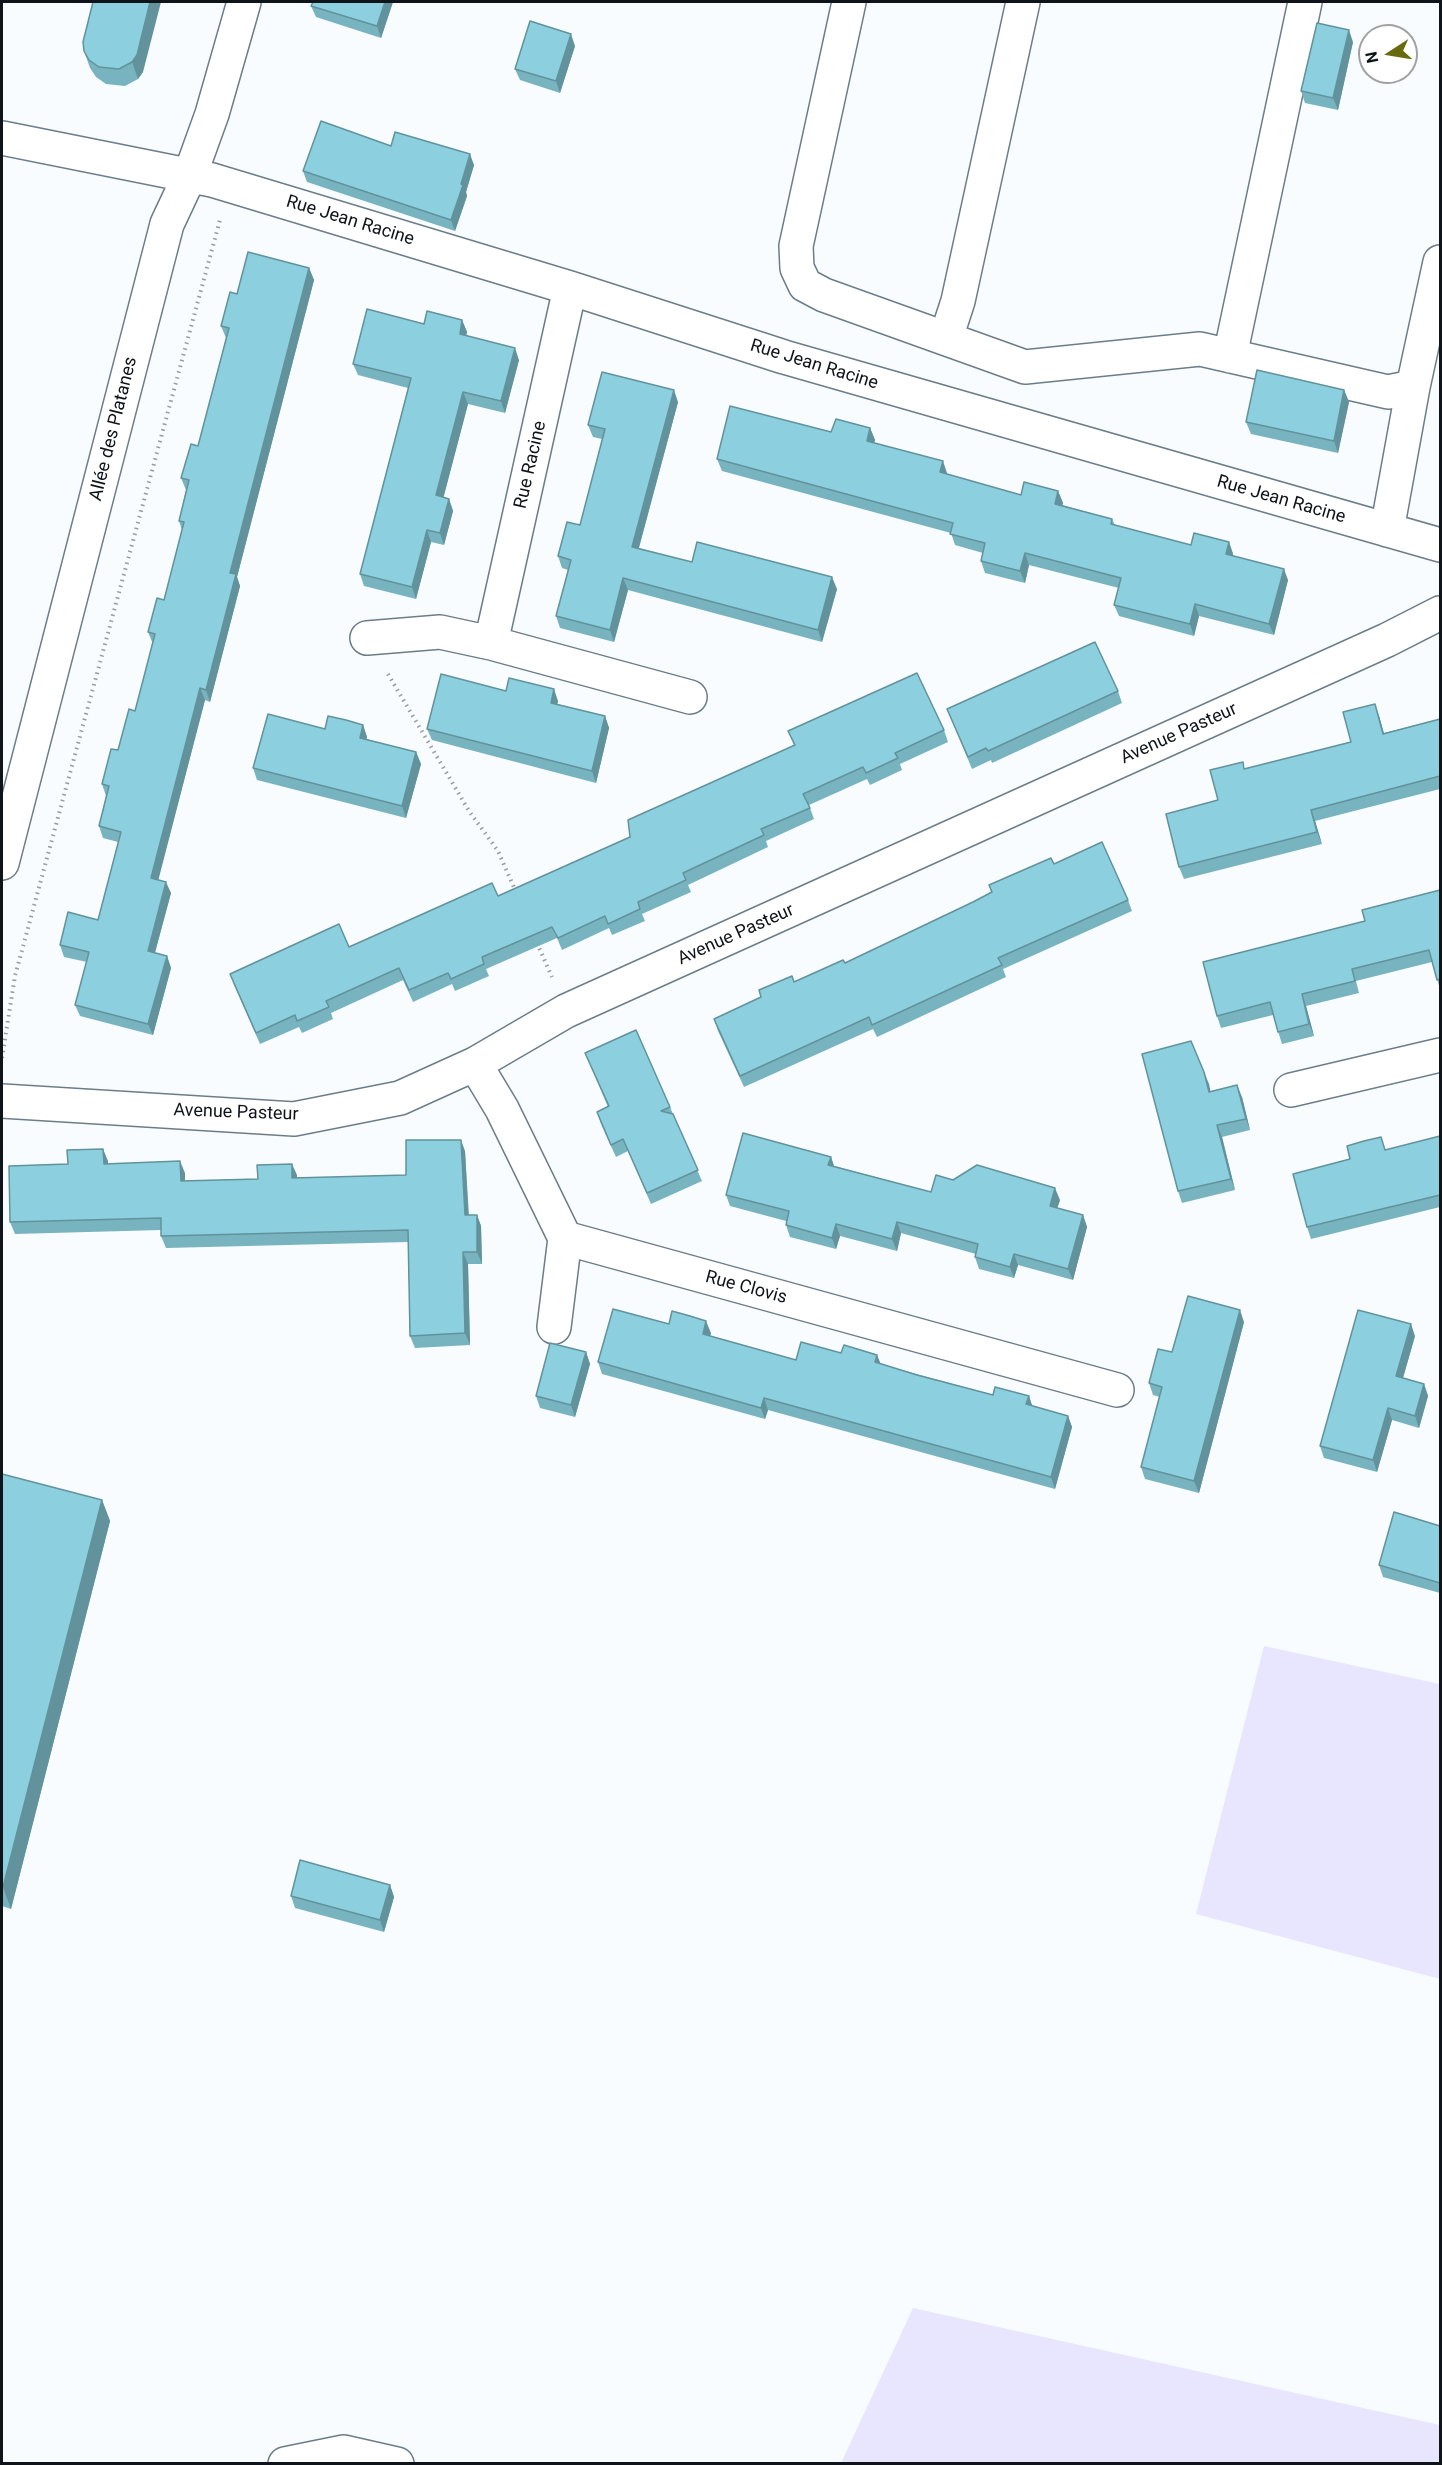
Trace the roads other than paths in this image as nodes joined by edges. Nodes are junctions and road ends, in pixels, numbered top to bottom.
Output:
1 (244, 2) edge
2 (849, 2) edge
3 (1023, 2) edge
4 (1305, 2) edge
5 (2, 138) edge
6 (190, 175) junction
7 (1439, 273) edge
8 (570, 288) junction
9 (946, 339) junction
10 (1230, 356) junction
11 (1413, 387) junction
12 (1386, 530) junction
13 (1440, 545) edge
14 (1440, 613) edge
15 (367, 638) road end
16 (491, 643) junction
17 (690, 697) dead end
18 (2, 863) edge
19 (1440, 1055) edge
20 (475, 1064) junction
21 (1291, 1090) dead end
22 (2, 1101) edge
23 (565, 1238) junction
24 (554, 1327) dead end
25 (1117, 1390) dead end
26 (285, 2463) edge
27 (397, 2463) edge

1 - 6 street, Allée des Platanes
2 - 9 street
3 - 9 street
4 - 10 street
5 - 6 street, Rue Jean Racine
6 - 8 street, Rue Jean Racine
6 - 18 street, Allée des Platanes
7 - 11 street
8 - 12 street, Rue Jean Racine
8 - 16 street, Rue Racine
9 - 10 street
10 - 11 street
11 - 12 street
12 - 13 street, Rue Jean Racine
14 - 20 street, Avenue Pasteur
15 - 16 street
16 - 17 street
19 - 21 street
20 - 22 street, Avenue Pasteur
20 - 23 street
23 - 24 street
23 - 25 street, Rue Clovis
26 - 27 street

